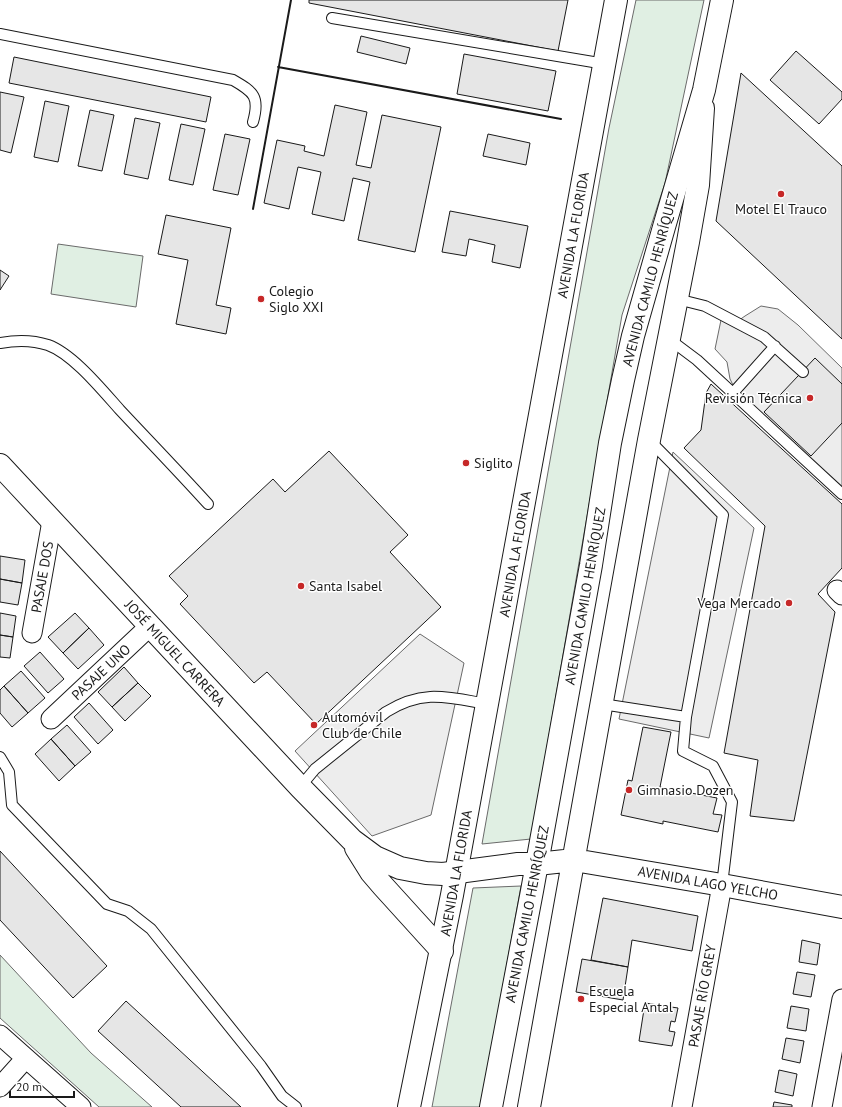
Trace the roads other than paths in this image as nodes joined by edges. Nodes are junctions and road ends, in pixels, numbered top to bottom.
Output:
1 (616, 0) edge
2 (722, 0) edge
3 (332, 18) dead end
4 (0, 34) edge
5 (604, 64) junction
6 (704, 90) junction
7 (253, 122) dead end
8 (677, 299) junction
9 (669, 338) junction
10 (0, 343) edge
11 (775, 346) junction
12 (803, 372) dead end
13 (733, 393) junction
14 (649, 440) junction
15 (0, 465) edge
16 (842, 494) edge
17 (208, 504) dead end
18 (52, 522) junction
19 (150, 626) junction
20 (32, 632) dead end
21 (487, 704) junction
22 (602, 704) junction
23 (686, 717) junction
24 (51, 719) dead end
25 (0, 757) edge
26 (300, 787) junction
27 (352, 840) junction
28 (574, 860) junction
29 (537, 864) junction
30 (456, 872) junction
31 (722, 885) junction
32 (842, 907) edge
33 (442, 951) junction
34 (842, 999) edge
35 (0, 1035) edge
36 (26, 1058) junction
37 (0, 1087) edge
38 (81, 1107) edge
39 (296, 1107) edge
40 (409, 1107) edge
41 (491, 1107) edge
42 (529, 1107) edge
43 (682, 1107) edge
44 (822, 1107) edge

1 - 5 main road, AVENIDA LA FLORIDA
2 - 6 main road, AVENIDA CAMILO HENRÍQUEZ
3 - 5 lane
4 - 7 lane
5 - 21 main road, AVENIDA LA FLORIDA
6 - 8 main road, AVENIDA CAMILO HENRÍQUEZ
6 - 29 main road, AVENIDA CAMILO HENRÍQUEZ
8 - 9 main road, AVENIDA CAMILO HENRÍQUEZ
8 - 11 lane
9 - 13 lane
9 - 14 main road, AVENIDA CAMILO HENRÍQUEZ
10 - 17 lane
11 - 12 lane
11 - 13 lane
13 - 16 lane
14 - 22 main road, AVENIDA CAMILO HENRÍQUEZ
14 - 23 lane
15 - 18 main road, JOSÉ MIGUEL CARRERA
18 - 19 main road, JOSÉ MIGUEL CARRERA
18 - 20 street, PASAJE DOS
19 - 24 street, PASAJE UNO
19 - 26 main road, JOSÉ MIGUEL CARRERA
21 - 26 lane
21 - 30 main road, AVENIDA LA FLORIDA
22 - 23 lane
22 - 28 main road, AVENIDA CAMILO HENRÍQUEZ
23 - 31 lane
25 - 39 lane
26 - 27 main road, JOSÉ MIGUEL CARRERA
27 - 30 main road, JOSÉ MIGUEL CARRERA
27 - 33 main road, JOSÉ MIGUEL CARRERA
28 - 29 main road, JOSÉ MIGUEL CARRERA
28 - 31 main road, AVENIDA LAGO YELCHO
28 - 42 main road, AVENIDA CAMILO HENRÍQUEZ
29 - 30 main road, JOSÉ MIGUEL CARRERA
29 - 41 main road, AVENIDA CAMILO HENRÍQUEZ
30 - 33 main road, AVENIDA LA FLORIDA
31 - 32 main road, AVENIDA LAGO YELCHO
31 - 43 street, PASAJE RÍO GREY
33 - 40 main road, AVENIDA LA FLORIDA
34 - 44 street
35 - 36 street
36 - 37 street
36 - 38 street

